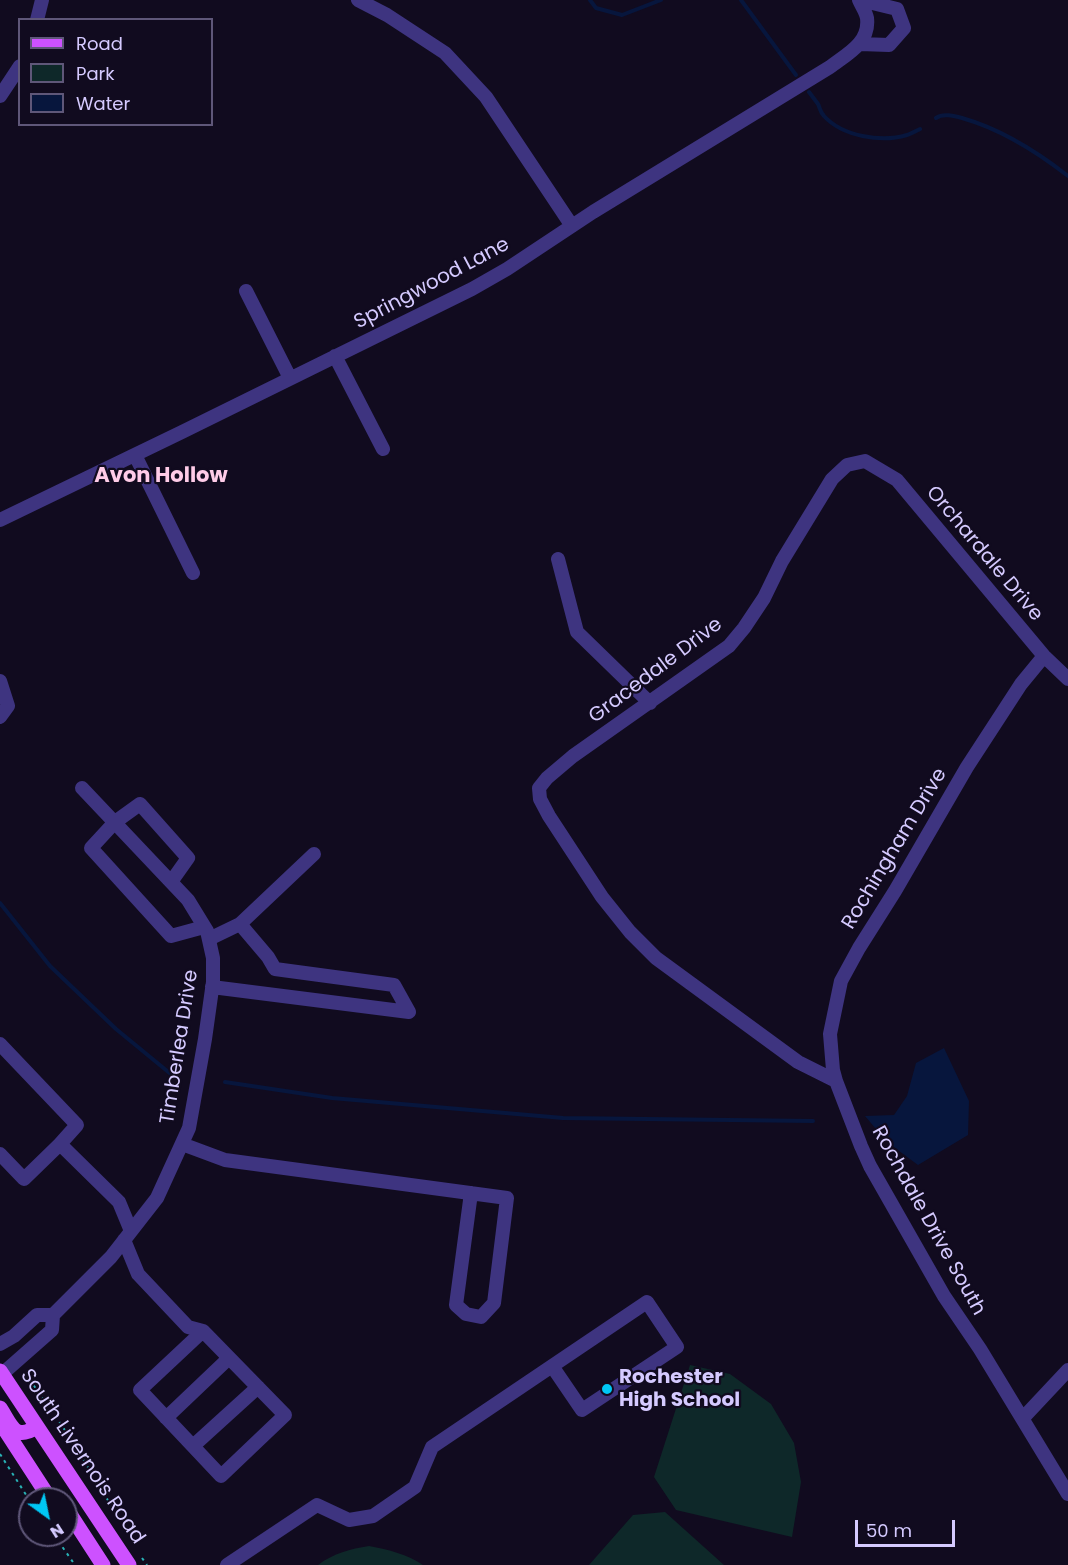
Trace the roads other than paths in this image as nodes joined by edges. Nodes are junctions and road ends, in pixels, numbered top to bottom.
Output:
1 (42, 0) edge
2 (358, 0) edge
3 (859, 0) edge
4 (38, 18) edge
5 (860, 44) junction
6 (18, 69) edge
7 (0, 96) edge
8 (572, 226) junction
9 (246, 291) dead end
10 (335, 356) junction
11 (290, 378) junction
12 (383, 449) dead end
13 (135, 455) junction
14 (865, 461) joint
15 (0, 520) edge
16 (558, 559) dead end
17 (193, 573) dead end
18 (1044, 656) junction
19 (1068, 679) edge
20 (0, 681) edge
21 (650, 703) junction
22 (0, 717) edge
23 (82, 788) dead end
24 (115, 822) junction
25 (314, 854) dead end
26 (171, 882) junction
27 (240, 924) junction
28 (207, 933) junction
29 (212, 987) junction
30 (0, 1044) edge
31 (836, 1081) junction
32 (60, 1144) junction
33 (182, 1144) junction
34 (0, 1154) edge
35 (471, 1193) junction
36 (128, 1235) junction
37 (53, 1315) junction
38 (203, 1331) junction
39 (0, 1344) edge
40 (229, 1358) junction
41 (552, 1366) junction
42 (1068, 1370) edge
43 (1, 1373) edge
44 (258, 1387) junction
45 (1, 1413) edge
46 (166, 1418) junction
47 (1023, 1418) junction
48 (38, 1427) junction
49 (193, 1446) junction
50 (43, 1487) edge
51 (1068, 1494) edge
52 (78, 1526) edge
53 (78, 1543) edge
54 (135, 1560) edge
55 (92, 1565) edge
56 (103, 1565) edge
57 (228, 1565) edge

1 - 4 street
2 - 8 street
3 - 5 street
3 - 5 street
5 - 8 street, Springwood Lane
6 - 7 street
8 - 10 street, Springwood Lane
9 - 11 street
10 - 11 street, Springwood Lane
10 - 12 street
11 - 13 street, Springwood Lane
13 - 15 street, Springwood Lane
13 - 17 street
14 - 18 street, Orchardale Drive
14 - 21 street, Gracedale Drive
16 - 21 street
18 - 19 street, Orchardale Drive
18 - 31 street, Rochingham Drive
20 - 22 street
21 - 31 street, Gracedale Drive
23 - 24 street, Timberlea Drive
24 - 26 street, Timberlea Drive
24 - 26 street
24 - 28 street
25 - 27 street
26 - 28 street, Timberlea Drive
27 - 28 street
27 - 29 street
28 - 29 street, Timberlea Drive
29 - 33 street, Timberlea Drive
30 - 32 street
31 - 47 street, Rochdale Drive South
32 - 34 street
32 - 36 street
33 - 35 street
33 - 36 street, Timberlea Drive
35 - 35 street
36 - 37 street, Timberlea Drive
36 - 38 street
37 - 39 street, Timberlea Drive
37 - 43 street, Timberlea Drive
38 - 40 street
38 - 46 street
40 - 44 street
40 - 46 street
41 - 41 street
41 - 57 street
42 - 47 street
43 - 48 main road, South Livernois Road
44 - 49 street
44 - 49 street
45 - 48 main road
45 - 50 main road
46 - 49 street
47 - 51 street, Rochdale Drive South
48 - 54 main road, South Livernois Road
52 - 56 main road
53 - 55 main road

